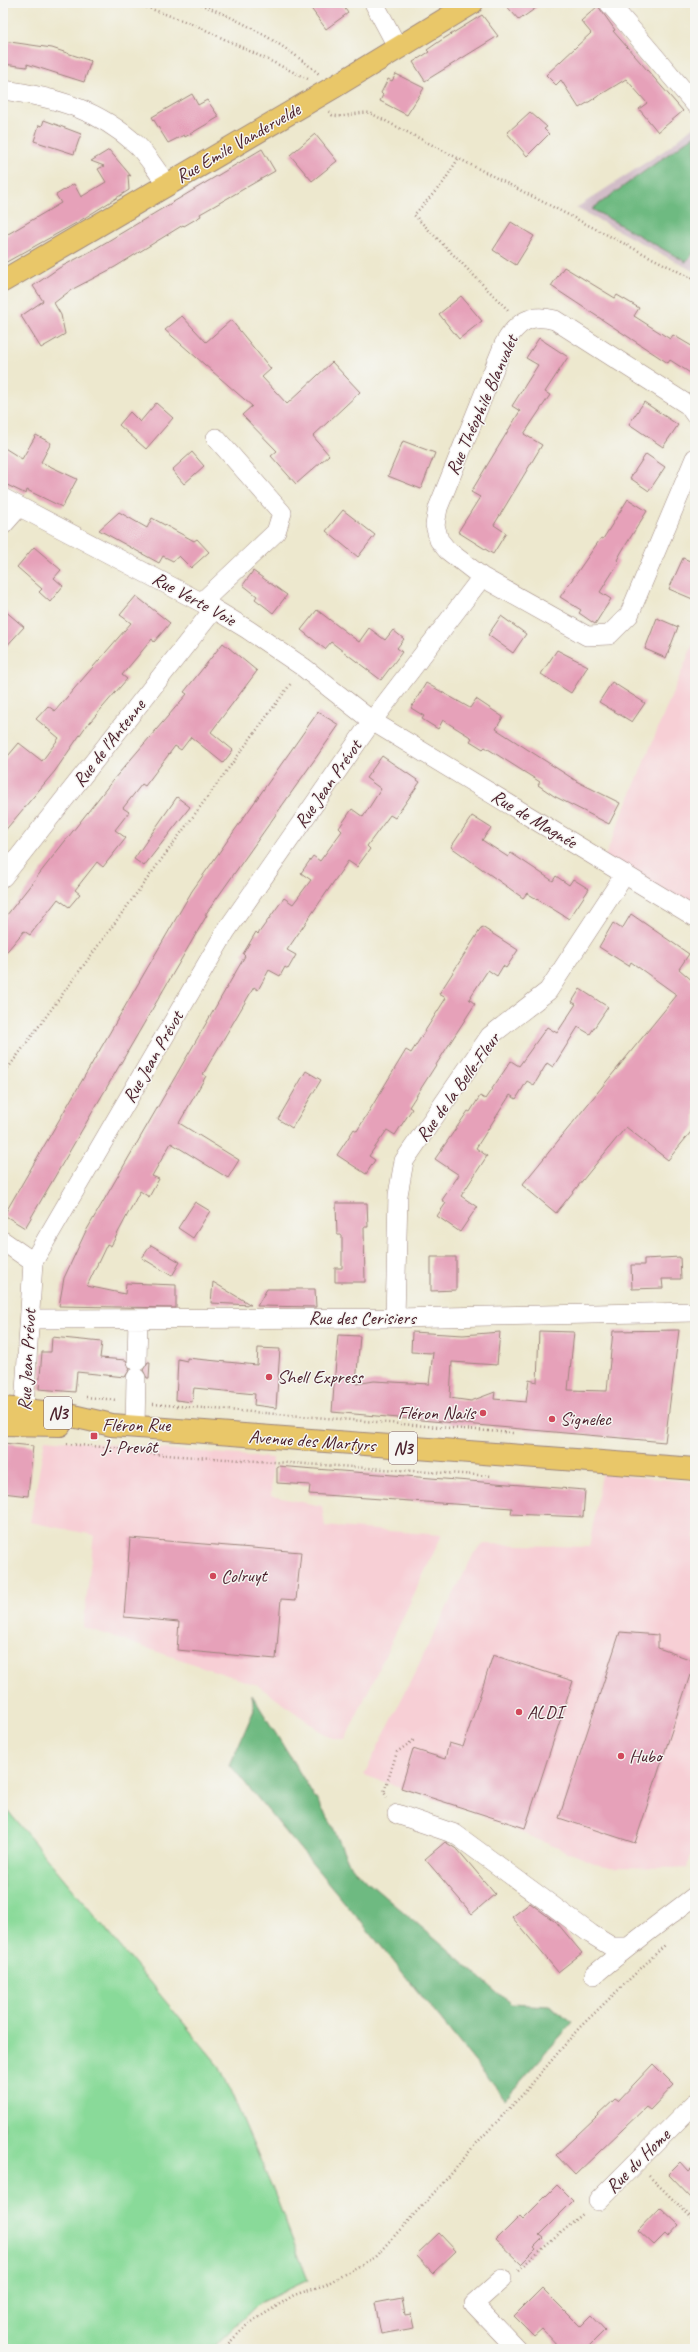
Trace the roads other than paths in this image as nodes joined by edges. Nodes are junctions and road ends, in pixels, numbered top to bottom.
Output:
1 (374, 3) edge
2 (472, 3) edge
3 (609, 3) edge
4 (398, 48) junction
5 (3, 90) edge
6 (695, 104) edge
7 (167, 184) junction
8 (3, 281) edge
9 (695, 416) edge
10 (216, 438) dead end
11 (695, 458) edge
12 (11, 503) edge
13 (3, 525) edge
14 (482, 577) junction
15 (208, 606) junction
16 (372, 721) junction
17 (625, 874) junction
18 (3, 877) edge
19 (695, 917) edge
20 (3, 1241) edge
21 (33, 1262) junction
22 (695, 1312) edge
23 (395, 1318) junction
24 (138, 1319) junction
25 (30, 1320) junction
26 (3, 1408) edge
27 (17, 1420) edge
28 (135, 1427) junction
29 (695, 1469) edge
30 (397, 1814) road end
31 (695, 1896) edge
32 (627, 1947) junction
33 (594, 1975) dead end
34 (695, 2103) edge
35 (598, 2201) road end
36 (502, 2280) dead end
37 (517, 2349) edge

1 - 4 street
2 - 4 main road, Rue Emile Vandervelde
3 - 6 street
4 - 7 main road, Rue Emile Vandervelde
5 - 7 street
7 - 8 main road, Rue Emile Vandervelde
9 - 14 street, Rue Théophile Blanvalet
10 - 15 street, Rue de l'Antenne
11 - 14 street, Rue Théophile Blanvalet
12 - 13 street
12 - 15 street, Rue Verte Voie
14 - 16 street
15 - 16 street, Rue Verte Voie
15 - 18 street, Rue de l'Antenne
16 - 17 street, Rue de Magnée
16 - 21 street, Rue Jean Prévot
17 - 19 street, Rue de Magnée
17 - 23 street, Rue de la Belle-Fleur
20 - 21 street
21 - 25 street, Rue Jean Prévot
22 - 23 street, Rue des Cerisiers
23 - 24 street, Rue des Cerisiers
24 - 25 street, Rue des Cerisiers
24 - 28 street
25 - 27 street, Rue Jean Prévot
26 - 27 main road, Avenue des Martyrs / N3
27 - 28 main road, Avenue des Martyrs / N3
28 - 29 main road, Avenue des Martyrs / N3
30 - 32 street
31 - 32 street
32 - 33 street
34 - 35 street, Rue du Home
36 - 37 street

